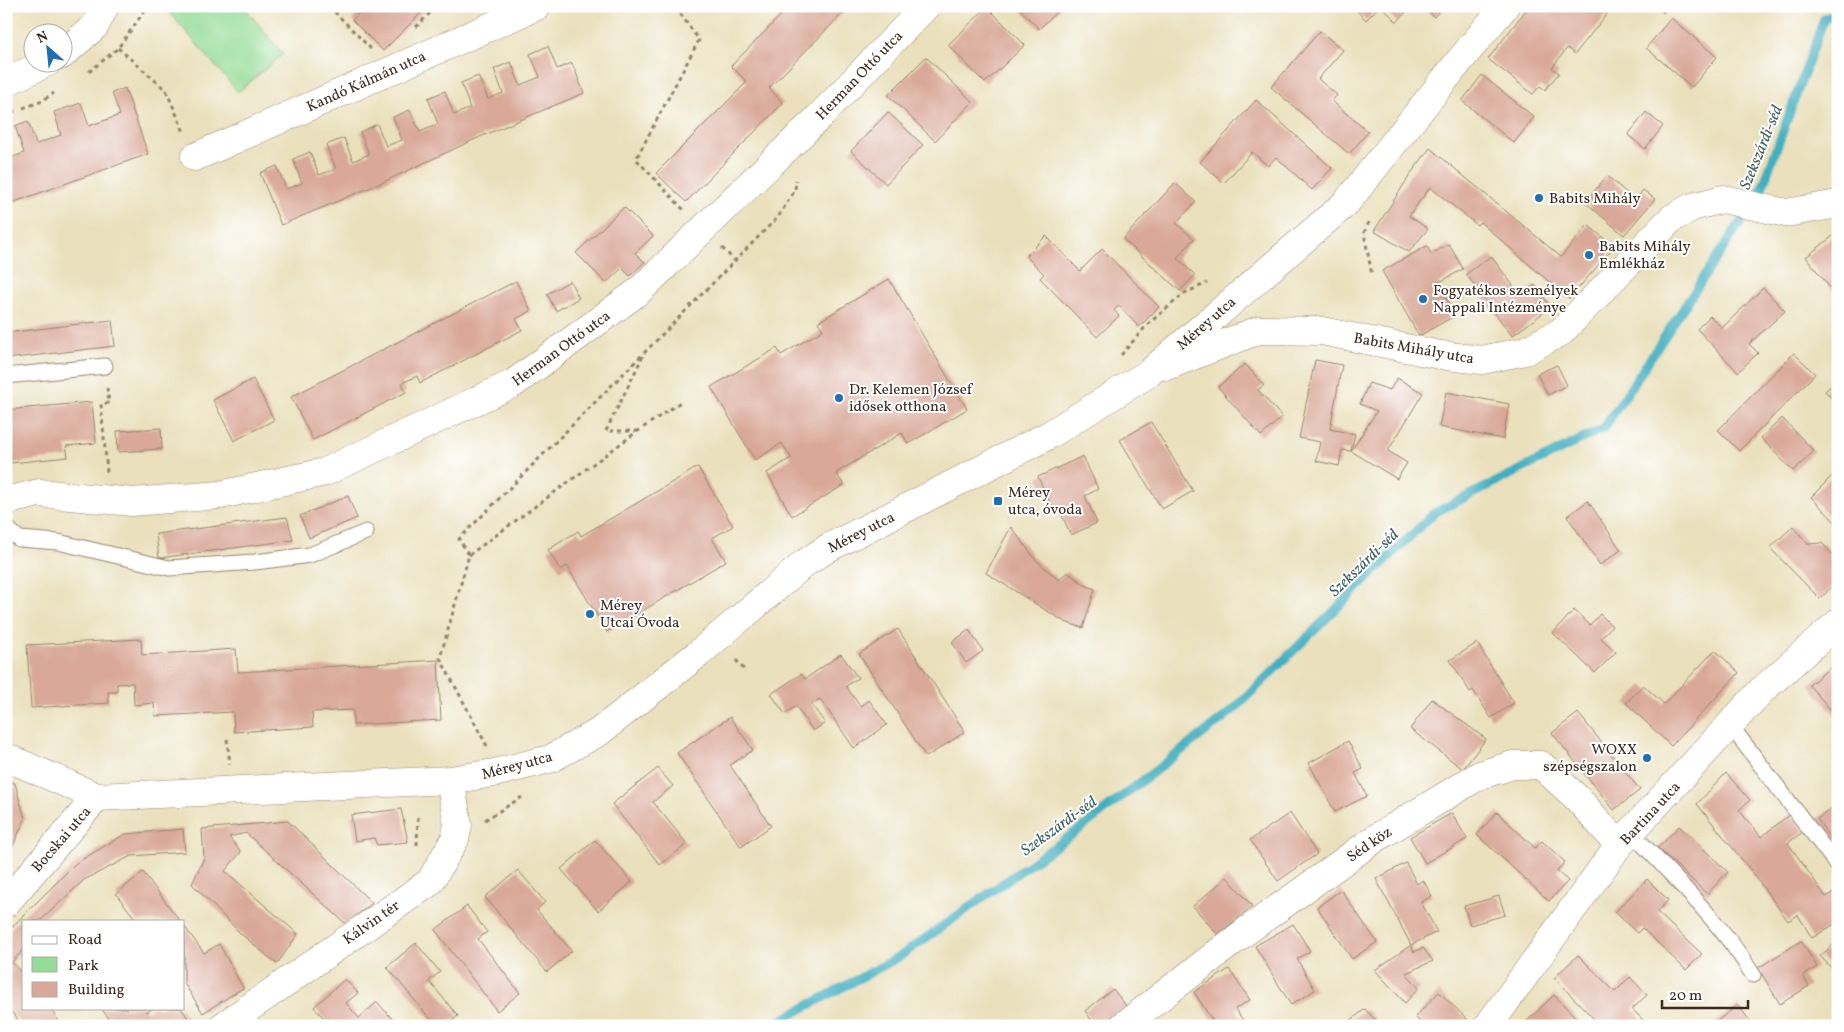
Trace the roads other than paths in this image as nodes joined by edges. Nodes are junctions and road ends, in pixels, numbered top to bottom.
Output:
1 (105, 6) edge
2 (538, 6) edge
3 (926, 6) edge
4 (1505, 6) edge
5 (72, 46) edge
6 (27, 72) edge
7 (6, 82) edge
8 (195, 157) dead end
9 (1838, 204) edge
10 (105, 366) dead end
11 (1149, 373) junction
12 (6, 376) edge
13 (6, 501) edge
14 (6, 527) edge
15 (366, 532) dead end
16 (1838, 623) edge
17 (1730, 725) junction
18 (6, 757) edge
19 (450, 780) junction
20 (97, 797) junction
21 (1626, 839) junction
22 (1838, 866) edge
23 (6, 903) edge
24 (1753, 975) dead end
25 (223, 1026) edge
26 (1123, 1026) edge
27 (1488, 1026) edge

1 - 5 street
2 - 8 street, Kandó Kálmán utca
3 - 13 street, Herman Ottó utca
4 - 11 street, Mérey utca
6 - 7 street
9 - 11 street, Babits Mihály utca
10 - 12 lane
11 - 19 street, Mérey utca
14 - 15 lane
16 - 17 street, Bartina utca
17 - 21 street, Bartina utca
17 - 22 lane
18 - 20 street
19 - 20 street, Mérey utca
19 - 25 street, Kálvin tér
20 - 23 street, Bocskai utca
21 - 24 lane
21 - 26 street, Séd köz
21 - 27 street, Bartina utca

